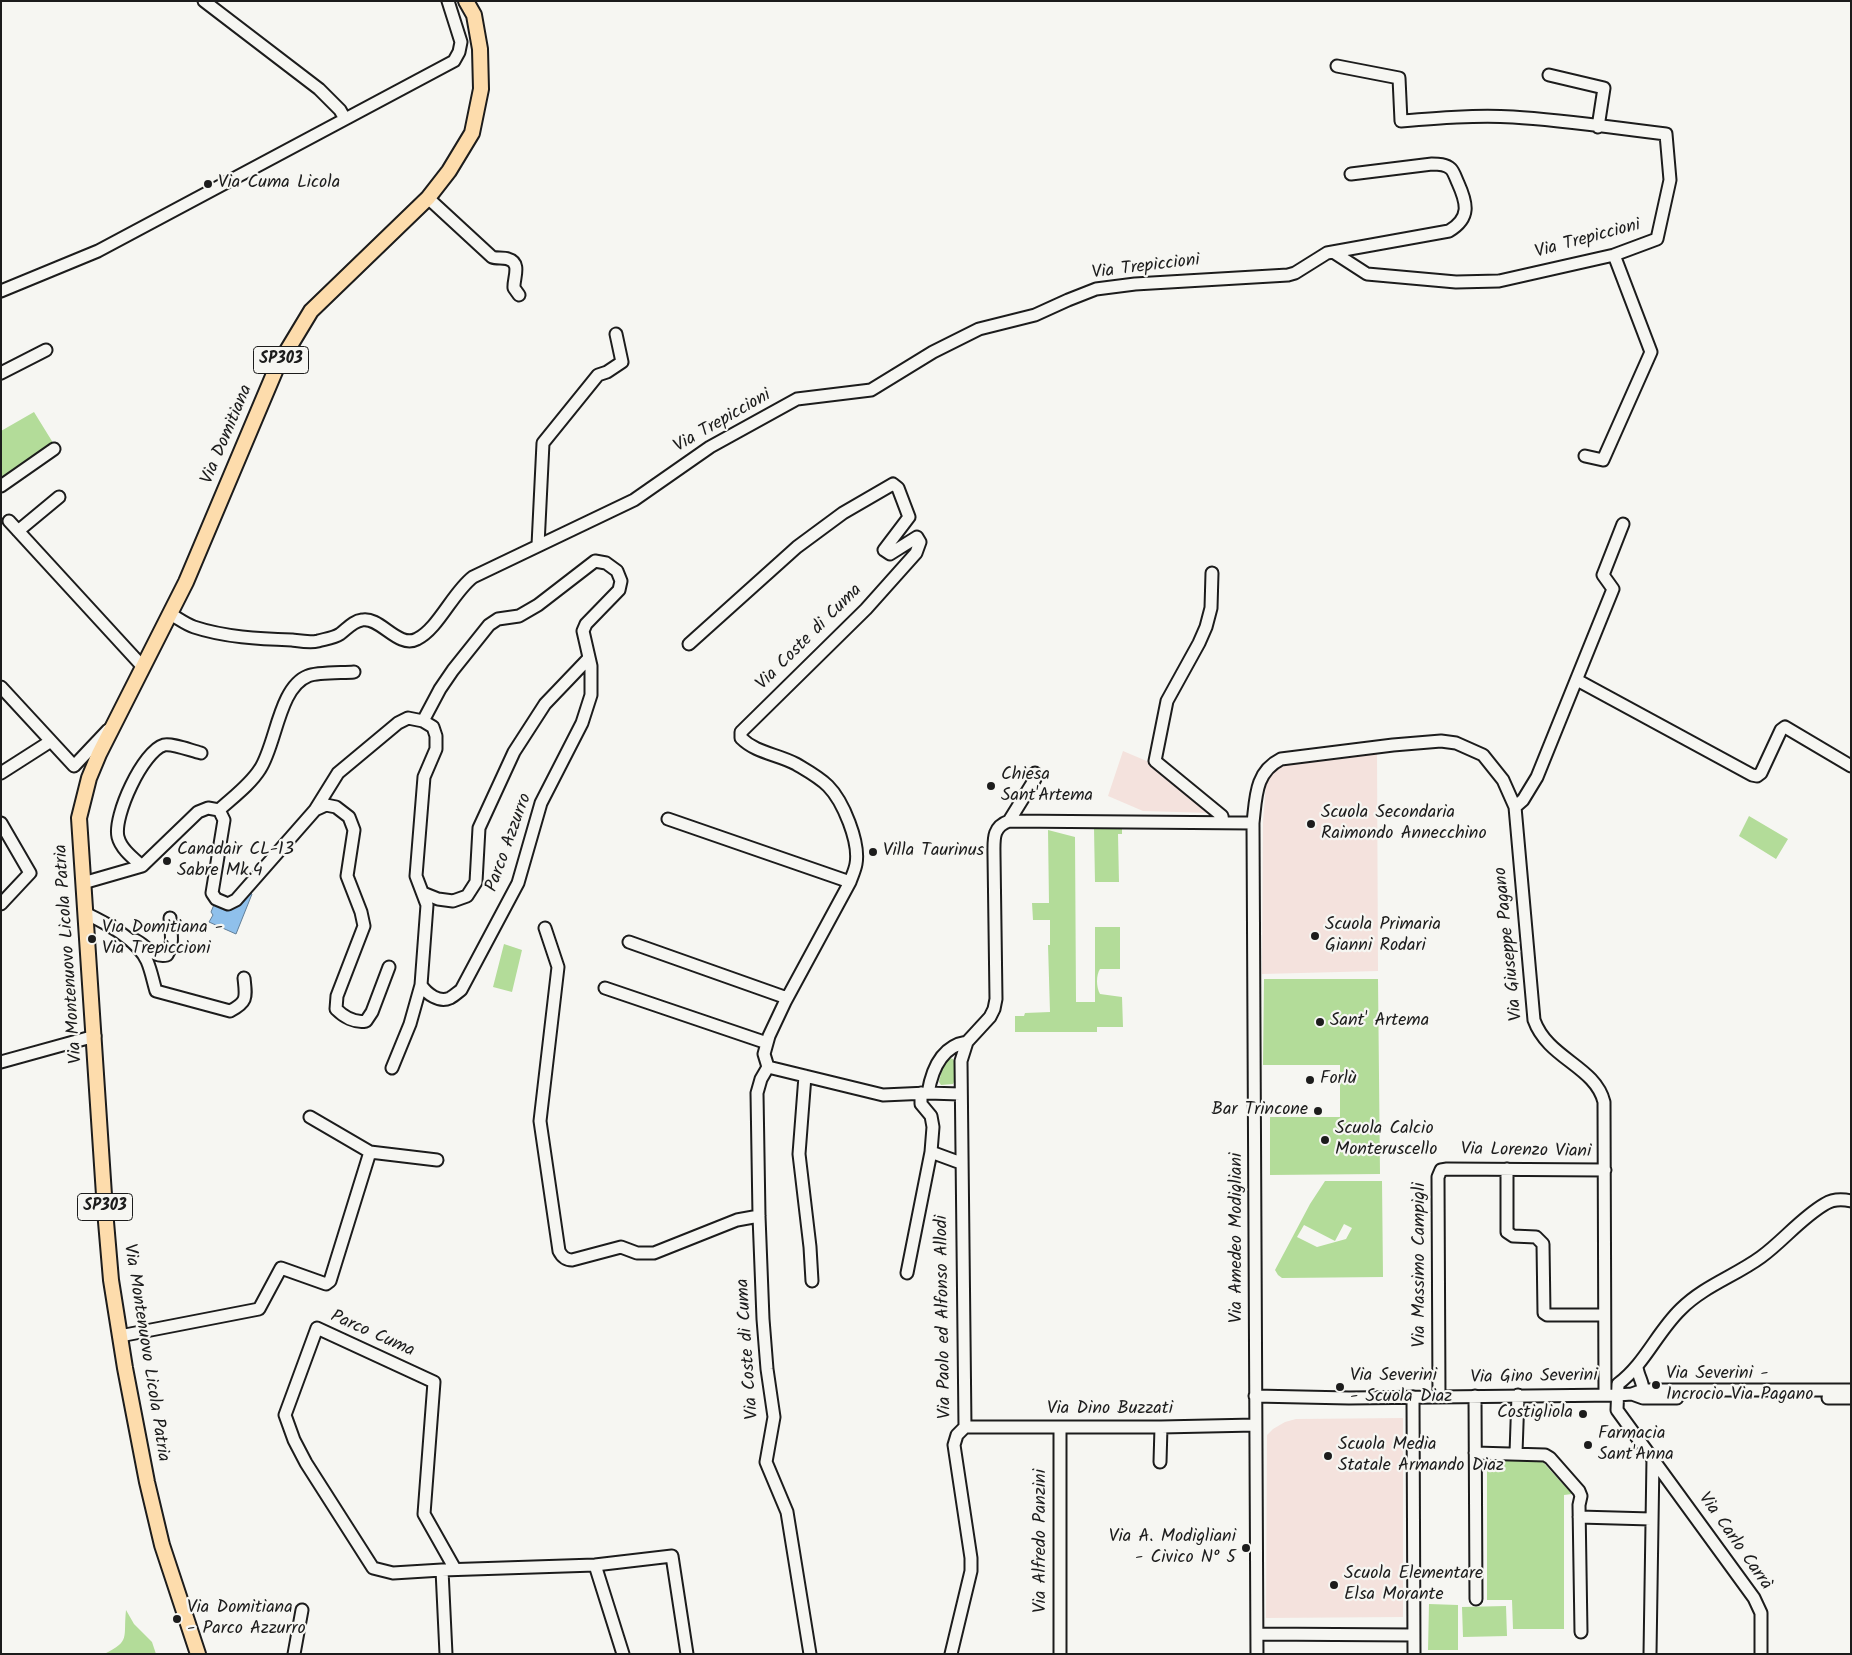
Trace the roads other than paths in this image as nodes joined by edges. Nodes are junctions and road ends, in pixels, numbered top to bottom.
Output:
1 (204, 1) edge
2 (448, 1) edge
3 (466, 1) edge
4 (1337, 66) dead end
5 (1549, 75) dead end
6 (345, 119) junction
7 (1598, 127) junction
8 (1351, 174) dead end
9 (428, 198) junction
10 (1333, 252) junction
11 (1614, 255) junction
12 (1, 291) edge
13 (519, 294) dead end
14 (616, 334) dead end
15 (46, 350) dead end
16 (1, 373) edge
17 (54, 449) dead end
18 (1585, 456) dead end
19 (1, 486) edge
20 (59, 497) dead end
21 (9, 521) dead end
22 (1623, 524) dead end
23 (18, 531) junction
24 (538, 545) junction
25 (1212, 573) dead end
26 (170, 614) junction
27 (689, 644) dead end
28 (589, 658) junction
29 (143, 667) junction
30 (354, 672) dead end
31 (1577, 680) junction
32 (1, 687) edge
33 (116, 721) junction
34 (423, 721) junction
35 (51, 741) junction
36 (201, 753) dead end
37 (99, 754) joint
38 (1851, 766) edge
39 (1, 773) edge
40 (1035, 773) dead end
41 (1515, 807) junction
42 (219, 810) junction
43 (315, 810) junction
44 (668, 819) dead end
45 (1009, 821) junction
46 (1223, 822) junction
47 (1, 823) edge
48 (1254, 823) junction
49 (142, 866) junction
50 (850, 882) junction
51 (83, 883) junction
52 (423, 893) junction
53 (1, 904) edge
54 (85, 913) junction
55 (170, 918) dead end
56 (545, 928) dead end
57 (180, 932) dead end
58 (125, 937) junction
59 (629, 942) dead end
60 (146, 959) junction
61 (389, 968) dead end
62 (244, 978) dead end
63 (421, 985) junction
64 (605, 988) dead end
65 (787, 998) junction
66 (95, 1036) junction
67 (767, 1042) junction
68 (968, 1042) junction
69 (946, 1052) junction
70 (961, 1061) junction
71 (1, 1062) edge
72 (768, 1067) junction
73 (392, 1068) dead end
74 (805, 1076) junction
75 (924, 1093) junction
76 (961, 1098) junction
77 (310, 1117) dead end
78 (370, 1152) junction
79 (931, 1152) junction
80 (437, 1160) dead end
81 (961, 1164) junction
82 (1447, 1169) joint
83 (1507, 1169) junction
84 (1605, 1170) junction
85 (1851, 1201) edge
86 (759, 1216) junction
87 (907, 1273) dead end
88 (812, 1282) dead end
89 (1604, 1315) junction
90 (120, 1336) junction
91 (1637, 1368) junction
92 (1851, 1390) edge
93 (1637, 1392) junction
94 (1611, 1395) junction
95 (1255, 1396) junction
96 (1475, 1396) junction
97 (1518, 1396) junction
98 (1413, 1397) junction
99 (1439, 1397) junction
100 (1851, 1398) edge
101 (1255, 1425) junction
102 (965, 1427) junction
103 (1060, 1428) junction
104 (1161, 1428) junction
105 (1475, 1453) junction
106 (1516, 1453) junction
107 (1653, 1458) junction
108 (1160, 1462) dead end
109 (1579, 1517) junction
110 (1651, 1519) junction
111 (595, 1565) junction
112 (455, 1569) junction
113 (442, 1570) junction
114 (1476, 1599) dead end
115 (302, 1610) dead end
116 (1580, 1632) dead end
117 (1256, 1634) junction
118 (1414, 1635) junction
119 (198, 1654) edge
120 (294, 1654) edge
121 (446, 1654) edge
122 (623, 1654) edge
123 (687, 1654) edge
124 (810, 1654) edge
125 (951, 1654) edge
126 (1060, 1654) edge
127 (1257, 1654) edge
128 (1414, 1654) edge
129 (1650, 1654) edge
130 (1761, 1654) edge

1 - 6 street
2 - 6 street
3 - 9 main road, Via Domitiana / SP303
4 - 7 street, Via Trepiccioni
5 - 7 street
6 - 12 street
7 - 11 street, Via Trepiccioni
8 - 10 street, Via Trepiccioni
9 - 13 street
9 - 26 main road, Via Domitiana / SP303
10 - 11 street, Via Trepiccioni
10 - 24 street, Via Trepiccioni
11 - 18 street
14 - 24 street
15 - 16 street
17 - 19 street
20 - 23 street
21 - 23 street
22 - 31 street
23 - 29 street
24 - 26 street, Via Trepiccioni
25 - 46 street
26 - 29 main road, Via Domitiana / SP303
27 - 50 street, Via Coste di Cuma
28 - 34 street, Parco Azzurro
28 - 52 street, Parco Azzurro
28 - 63 street, Parco Azzurro
29 - 33 main road, Via Domitiana / SP303
30 - 42 street
31 - 38 street
31 - 41 street
32 - 35 street
33 - 35 street
33 - 37 main road, Via Domitiana / SP303
34 - 43 street
34 - 52 street
35 - 39 street
36 - 49 street
37 - 51 main road, Via Montenuovo Licola Patria / SP303
40 - 45 street, Via Paolo ed Alfonso Allodi
41 - 48 street, Via Giuseppe Pagano
41 - 84 street, Via Giuseppe Pagano
42 - 43 street
42 - 49 street
43 - 61 street
44 - 50 street
45 - 46 street
45 - 68 street, Via Paolo ed Alfonso Allodi
46 - 48 street
47 - 53 street
48 - 95 street, Via Amedeo Modigliani
49 - 51 street
50 - 65 street, Via Coste di Cuma
51 - 54 main road, Via Montenuovo Licola Patria / SP303
52 - 63 street
54 - 58 street
54 - 66 main road, Via Montenuovo Licola Patria / SP303
55 - 58 street
56 - 86 street
57 - 60 street
58 - 60 street
59 - 65 street
60 - 62 street
63 - 73 street
64 - 67 street
65 - 67 street, Via Coste di Cuma
66 - 71 street
66 - 90 main road, Via Montenuovo Licola Patria / SP303
67 - 72 street, Via Coste di Cuma
68 - 69 street, Via Paolo ed Alfonso Allodi
68 - 70 street, Via Paolo ed Alfonso Allodi
69 - 70 street
69 - 75 street
70 - 76 street, Via Paolo ed Alfonso Allodi
72 - 74 street
72 - 86 street, Via Coste di Cuma
74 - 75 street
74 - 88 street
75 - 76 street
75 - 79 street
76 - 81 street, Via Paolo ed Alfonso Allodi
77 - 78 street
78 - 80 street
78 - 90 street
79 - 81 street
79 - 87 street
81 - 102 street, Via Paolo ed Alfonso Allodi
82 - 83 street, Via Lorenzo Viani
82 - 99 street, Via Massimo Campigli
83 - 84 street, Via Lorenzo Viani
83 - 89 street
84 - 89 street, Via Giuseppe Pagano
85 - 91 street
86 - 124 street, Via Coste di Cuma
89 - 94 street, Via Giuseppe Pagano
90 - 119 main road, Via Montenuovo Licola Patria / SP303
91 - 93 street
91 - 94 street
92 - 93 street, Via Gino Severini
93 - 94 street, Via Gino Severini
93 - 100 street, Via Gino Severini
94 - 97 street, Via Gino Severini
94 - 107 street, Via Carlo Carrà
95 - 98 street, Via Gino Severini
95 - 101 street, Via Amedeo Modigliani
96 - 97 street, Via Gino Severini
96 - 99 street, Via Gino Severini
96 - 105 street
97 - 106 street
98 - 99 street, Via Gino Severini
98 - 118 street
101 - 104 street, Via Dino Buzzati
101 - 117 street, Via Amedeo Modigliani
102 - 103 street, Via Dino Buzzati
102 - 125 street, Via Paolo ed Alfonso Allodi
103 - 104 street, Via Dino Buzzati
103 - 126 street, Via Alfredo Panzini
104 - 108 street
105 - 106 street
105 - 114 street
106 - 109 street
107 - 110 street
107 - 130 street, Via Carlo Carrà
109 - 110 street
109 - 116 street
110 - 129 street
111 - 112 street, Parco Cuma
111 - 122 street
111 - 123 street, Parco Cuma
112 - 113 street, Parco Cuma
112 - 113 street, Parco Cuma
113 - 121 street
115 - 120 street
117 - 118 street
117 - 127 street, Via Amedeo Modigliani
118 - 128 street

